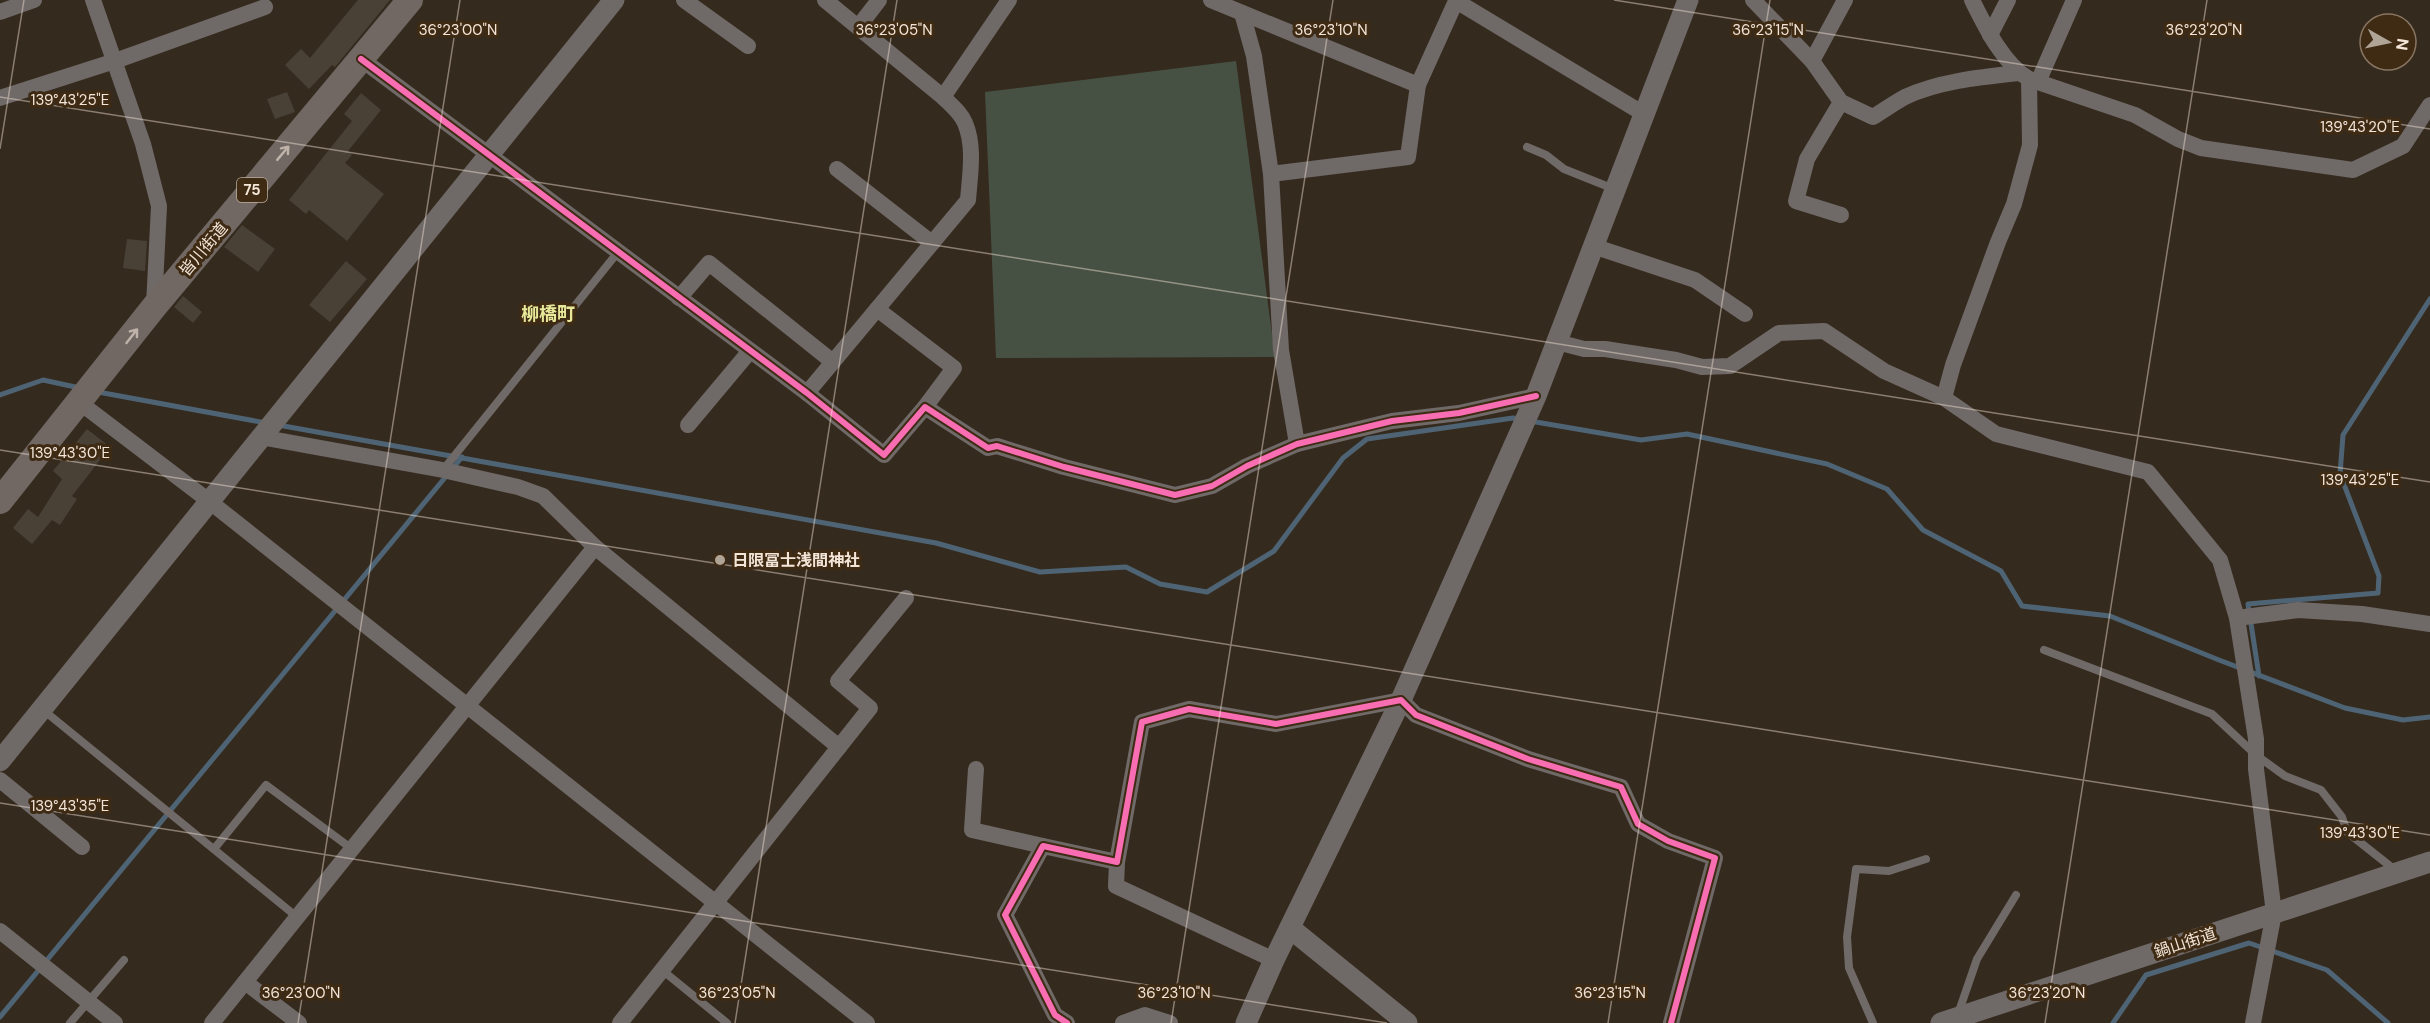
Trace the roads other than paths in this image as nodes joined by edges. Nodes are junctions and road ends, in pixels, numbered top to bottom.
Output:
1 (34, 0) edge
2 (93, 0) edge
3 (410, 0) edge
4 (614, 0) edge
5 (684, 0) edge
6 (825, 0) edge
7 (879, 0) edge
8 (1009, 0) edge
9 (1211, 0) edge
10 (1456, 0) edge
11 (1688, 0) edge
12 (1753, 0) edge
13 (1845, 0) edge
14 (1972, 0) edge
15 (2008, 0) edge
16 (2074, 0) edge
17 (265, 7) dead end
18 (0, 12) edge
19 (1242, 13) junction
20 (859, 26) junction
21 (1990, 35) junction
22 (748, 46) dead end
23 (362, 60) junction
24 (115, 61) junction
25 (1812, 62) junction
26 (2029, 78) junction
27 (1418, 85) junction
28 (0, 98) edge
29 (943, 98) junction
30 (1841, 102) junction
31 (2430, 105) edge
32 (1644, 114) junction
33 (1527, 147) dead end
34 (488, 154) junction
35 (837, 169) dead end
36 (1271, 174) junction
37 (1615, 190) junction
38 (1841, 215) dead end
39 (932, 243) junction
40 (1593, 246) junction
41 (618, 252) junction
42 (679, 298) junction
43 (154, 307) junction
44 (877, 309) junction
45 (1745, 314) dead end
46 (1557, 342) junction
47 (750, 351) junction
48 (833, 362) junction
49 (86, 393) junction
50 (807, 393) junction
51 (1536, 396) junction
52 (1944, 398) junction
53 (925, 407) junction
54 (688, 425) dead end
55 (267, 429) junction
56 (1297, 444) junction
57 (443, 470) junction
58 (0, 501) edge
59 (209, 501) junction
60 (595, 547) junction
61 (906, 598) dead end
62 (2237, 618) junction
63 (2430, 624) edge
64 (2044, 650) dead end
65 (1401, 700) junction
66 (468, 705) junction
67 (42, 709) junction
68 (839, 747) junction
69 (2256, 755) junction
70 (0, 760) edge
71 (975, 769) dead end
72 (0, 780) edge
73 (1043, 846) junction
74 (82, 847) dead end
75 (214, 849) junction
76 (352, 849) junction
77 (1926, 859) dead end
78 (1117, 862) junction
79 (2430, 862) edge
80 (2398, 872) junction
81 (2016, 895) dead end
82 (717, 902) junction
83 (2274, 913) junction
84 (297, 917) junction
85 (1290, 928) junction
86 (0, 931) edge
87 (124, 960) dead end
88 (1274, 960) junction
89 (662, 970) junction
90 (245, 982) junction
91 (88, 1001) junction
92 (1949, 1021) edge
93 (70, 1023) edge
94 (115, 1023) edge
95 (212, 1023) edge
96 (299, 1023) edge
97 (620, 1023) edge
98 (727, 1023) edge
99 (867, 1023) edge
100 (1067, 1023) edge
101 (1123, 1023) edge
102 (1170, 1023) edge
103 (1246, 1023) edge
104 (1407, 1023) edge
105 (1671, 1023) edge
106 (1873, 1023) edge
107 (2253, 1023) edge

1 - 18 street
2 - 24 street
3 - 23 main road, 皆川街道 / 75
4 - 34 street
5 - 22 street
6 - 20 street
7 - 20 street
8 - 29 street
9 - 19 street
10 - 27 street
10 - 32 street
11 - 32 street
12 - 25 street
13 - 25 street
14 - 21 street
15 - 21 street
16 - 26 street
17 - 24 street
19 - 27 street
19 - 36 street
20 - 29 street
21 - 26 street
23 - 34 street
43 -> 23 main road, 皆川街道 / 75
24 - 28 street
24 - 43 street
25 - 30 street
26 - 30 street
26 - 31 street
26 - 52 street
27 - 36 street
29 - 39 street
30 - 38 street
32 - 37 street
33 - 37 lane
34 - 41 street
34 - 55 street
35 - 39 street
36 - 56 street
37 - 40 street
39 - 44 street
40 - 45 street
40 - 46 street
41 - 42 street
41 - 57 lane
42 - 47 street
42 - 48 street
49 -> 43 main road, 皆川街道 / 75
44 - 48 street
44 - 53 street
46 - 51 street
46 - 52 street
47 - 50 street
47 - 54 street
48 - 50 street
49 - 58 main road, 皆川街道 / 75
49 - 59 street
50 - 53 street
51 - 56 street
51 - 65 street
52 - 62 street
53 - 56 street
55 - 57 street
55 - 59 street
57 - 60 street
59 - 66 street
59 - 67 street
60 - 66 street
60 - 68 street
61 - 68 street
62 - 63 street
62 - 69 street
64 - 69 lane
65 - 78 street
65 - 85 street
65 - 105 street
66 - 76 street
66 - 82 street
67 - 70 street
67 - 75 lane
68 - 82 street
69 - 80 lane
69 - 83 street
71 - 73 street
72 - 74 street
73 - 78 street
73 - 100 street
75 - 76 lane
75 - 84 lane
76 - 84 street
77 - 106 lane
78 - 88 street
79 - 80 street, 鍋山街道
80 - 83 street, 鍋山街道
81 - 92 lane
82 - 89 street
82 - 99 street
83 - 92 street, 鍋山街道
83 - 107 street
84 - 90 street
85 - 88 street
85 - 104 street
86 - 91 street
87 - 91 lane
88 - 103 street
89 - 97 street
89 - 98 lane
90 - 95 street
90 - 96 street
91 - 93 lane
91 - 94 street
101 - 102 street

